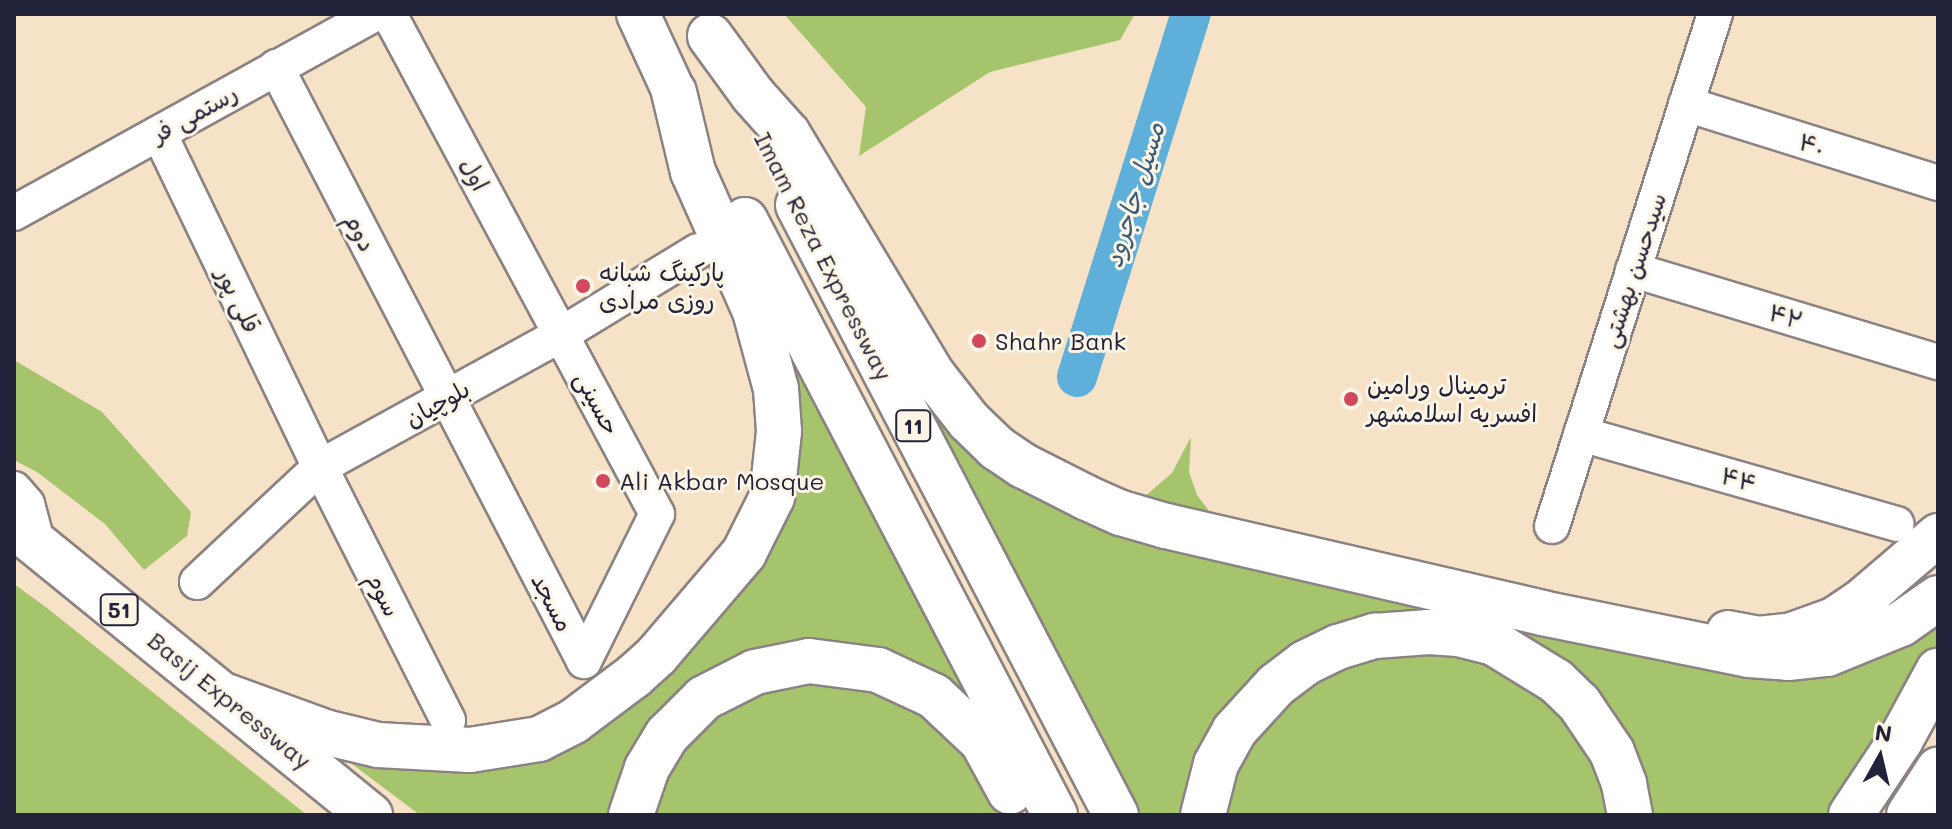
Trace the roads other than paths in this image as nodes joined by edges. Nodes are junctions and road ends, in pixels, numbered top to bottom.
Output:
1 (375, 14) edge
2 (389, 14) edge
3 (638, 14) edge
4 (1715, 14) edge
5 (703, 25) edge
6 (276, 67) junction
7 (674, 92) junction
8 (1686, 104) junction
9 (159, 133) junction
10 (1938, 183) edge
11 (14, 213) edge
12 (698, 251) dead end
13 (1633, 270) junction
14 (562, 334) junction
15 (1938, 362) edge
16 (446, 398) junction
17 (1581, 434) junction
18 (320, 467) junction
19 (14, 489) edge
20 (657, 514) joint
21 (1896, 524) dead end
22 (1552, 526) dead end
23 (1938, 535) edge
24 (26, 536) edge
25 (197, 582) dead end
26 (1938, 598) edge
27 (1542, 613) junction
28 (1938, 671) edge
29 (223, 695) junction
30 (448, 720) dead end
31 (1938, 770) edge
32 (366, 809) edge
33 (631, 815) edge
34 (1022, 815) edge
35 (1055, 815) edge
36 (1116, 815) edge
37 (1203, 815) edge
38 (1630, 815) edge
39 (1851, 815) edge
40 (1909, 815) edge

1 - 6 street, رستمی فر
2 - 14 street, اول
3 - 7 main road
4 - 8 street, سیدحسن بهشتی
5 - 27 highway
5 - 36 highway, Imam Reza Expressway / 11
6 - 9 street, رستمی فر
6 - 16 street, دوم
7 - 29 highway
7 - 35 highway, 11
8 - 10 street, ۴۰
8 - 13 street, سیدحسن بهشتی
9 - 11 street, رستمی فر
9 - 18 street, قلی پور
12 - 14 street, بلوچیان
13 - 15 street, ۴۲
13 - 17 street, سیدحسن بهشتی
14 - 16 street, بلوچیان
14 - 20 street, حسینی
16 - 18 street, بلوچیان
16 - 20 street, مسجد
17 - 21 street, ۴۴
17 - 22 street, سیدحسن بهشتی
18 - 25 street, بلوچیان
18 - 30 street, سوم
19 - 24 street
23 - 27 main road
24 - 29 highway, Basij Expressway / 51
26 - 27 highway
28 - 39 highway
29 - 32 highway, Basij Expressway / 51
31 - 40 highway
33 - 34 highway
37 - 38 highway

